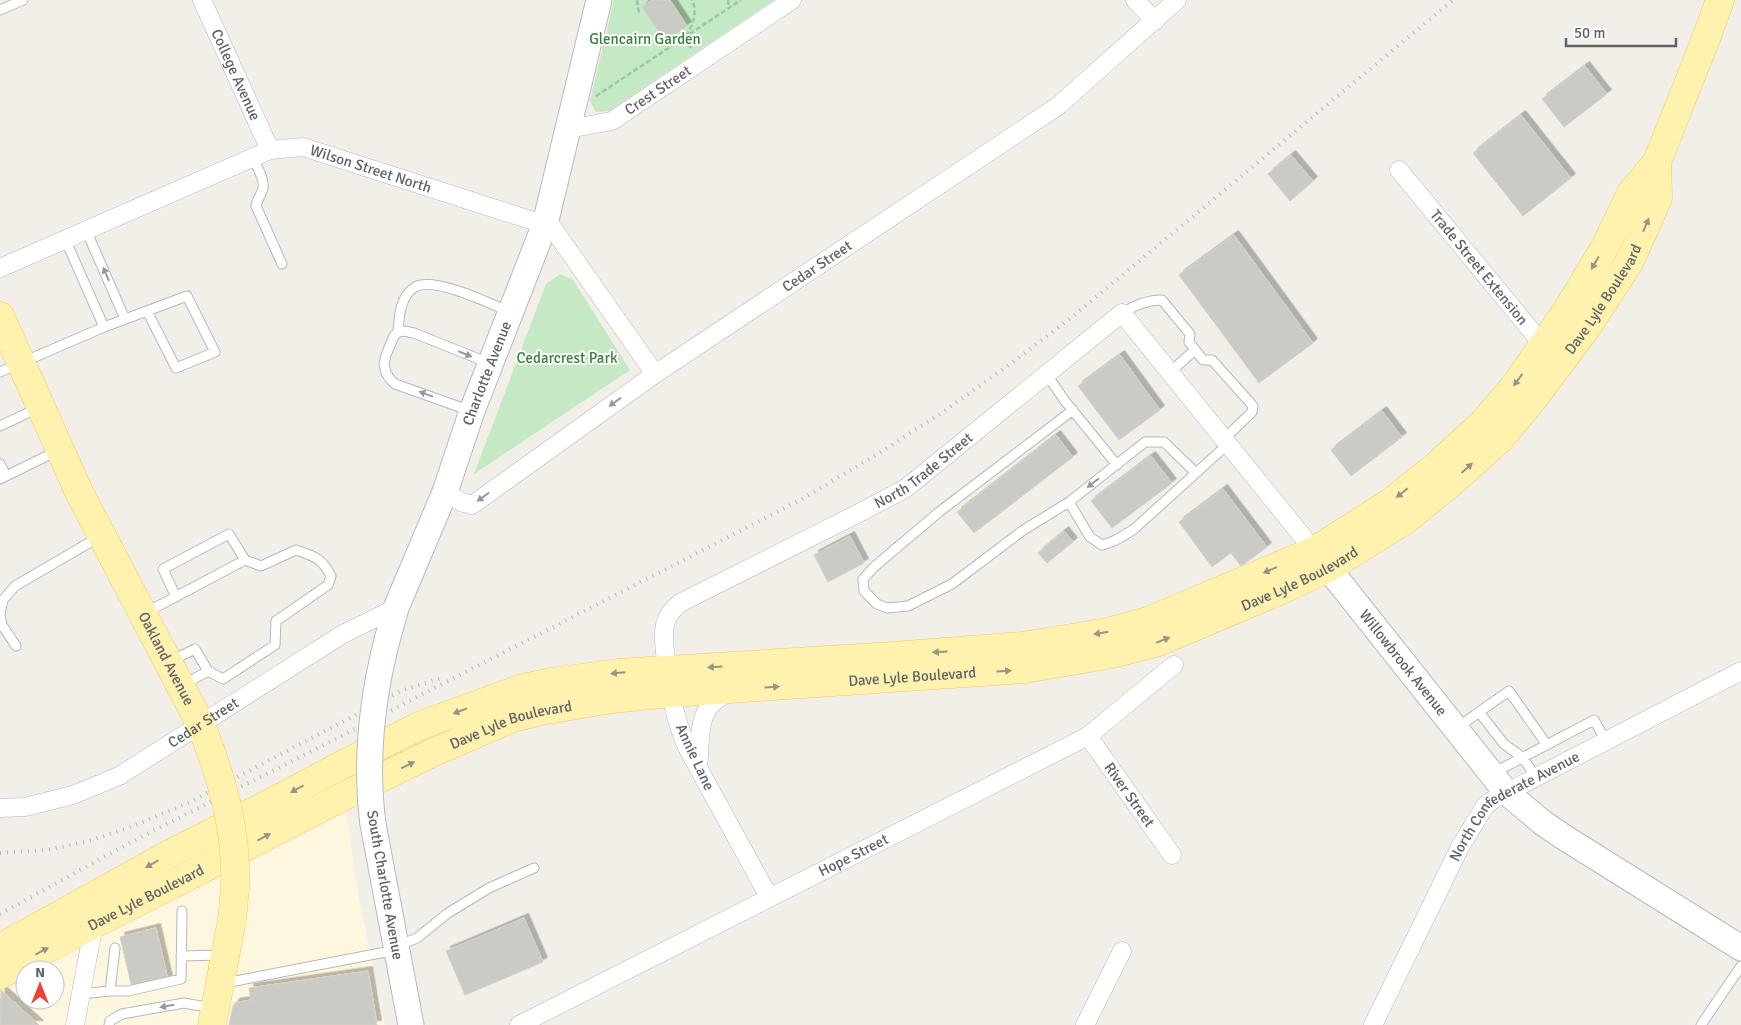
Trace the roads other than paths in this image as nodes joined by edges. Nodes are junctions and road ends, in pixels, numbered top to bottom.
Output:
1 (23, 0) edge
2 (202, 0) edge
3 (599, 0) edge
4 (792, 0) edge
5 (1135, 0) edge
6 (1177, 0) edge
7 (1720, 0) edge
8 (0, 10) edge
9 (1155, 21) junction
10 (568, 129) junction
11 (270, 150) junction
12 (252, 158) junction
13 (1399, 170) dead end
14 (545, 224) junction
15 (86, 230) junction
16 (65, 239) junction
17 (282, 264) dead end
18 (0, 268) edge
19 (146, 311) junction
20 (511, 312) junction
21 (1122, 313) junction
22 (0, 316) edge
23 (125, 319) junction
24 (104, 327) junction
25 (398, 332) junction
26 (1195, 350) junction
27 (1551, 354) junction
28 (490, 364) junction
29 (10, 368) edge
30 (1170, 372) junction
31 (655, 374) junction
32 (1047, 375) junction
33 (41, 407) junction
34 (1073, 410) junction
35 (472, 411) junction
36 (0, 426) edge
37 (1226, 441) junction
38 (60, 450) junction
39 (0, 464) edge
40 (1117, 465) junction
41 (1196, 473) junction
42 (3, 477) edge
43 (446, 492) junction
44 (1069, 502) junction
45 (102, 536) junction
46 (1321, 559) junction
47 (245, 560) junction
48 (702, 592) joint
49 (176, 597) junction
50 (396, 608) junction
51 (143, 614) junction
52 (0, 615) edge
53 (16, 646) dead end
54 (168, 662) junction
55 (1174, 665) dead end
56 (208, 671) junction
57 (1741, 671) edge
58 (669, 682) junction
59 (180, 686) junction
60 (737, 689) junction
61 (1479, 712) junction
62 (1456, 729) junction
63 (204, 733) junction
64 (1088, 736) junction
65 (1606, 741) junction
66 (370, 745) joint
67 (1546, 745) junction
68 (1522, 758) junction
69 (698, 766) junction
70 (1536, 777) junction
71 (1499, 783) junction
72 (0, 808) edge
73 (1172, 855) dead end
74 (534, 868) dead end
75 (769, 897) junction
76 (182, 911) dead end
77 (94, 924) junction
78 (0, 948) edge
79 (115, 948) dead end
80 (397, 948) junction
81 (1741, 948) edge
82 (1122, 951) dead end
83 (225, 954) junction
84 (182, 956) junction
85 (1741, 966) edge
86 (0, 976) edge
87 (110, 991) junction
88 (81, 994) junction
89 (215, 1006) edge
90 (75, 1025) edge
91 (109, 1025) edge
92 (411, 1025) edge
93 (519, 1025) edge
94 (1085, 1025) edge
95 (1373, 1025) edge
96 (1701, 1025) edge

1 - 8 lane
2 - 11 street, College Avenue
3 - 10 street, Charlotte Avenue
4 - 10 street, Crest Street
5 - 9 street
6 - 9 street, Cedar Street
7 - 27 main road, Dave Lyle Boulevard
9 - 31 street, Cedar Street
10 - 14 street, Charlotte Avenue
11 - 12 street, Wilson Street North
11 - 14 street, Wilson Street North
12 - 15 street, Wilson Street North
12 - 17 lane
13 - 27 street, Trade Street Extension
14 - 20 street, Charlotte Avenue
14 - 31 street, Wilson Street North
15 - 16 street, Wilson Street North
23 -> 15 lane
16 - 18 street, Wilson Street North
16 - 24 lane
19 - 19 lane
19 - 23 lane
20 - 25 lane
20 - 28 street, Charlotte Avenue
21 - 26 lane
21 - 30 street, Willowbrook Avenue
21 - 32 street, North Trade Street
22 - 29 main road, Oakland Avenue
23 - 24 lane
24 - 29 lane
25 -> 28 lane
35 -> 25 lane
26 - 30 lane
26 - 37 lane
27 - 46 main road, Dave Lyle Boulevard
28 - 35 street, Charlotte Avenue
29 - 33 main road, Oakland Avenue
30 - 37 street, Willowbrook Avenue
31 -> 43 street, Cedar Street
32 - 34 lane
32 - 48 street, North Trade Street
33 - 36 lane
33 - 38 main road, Oakland Avenue
34 - 40 lane
34 - 44 lane
35 - 43 street, Charlotte Avenue
37 - 41 lane
37 - 46 street, Willowbrook Avenue
38 - 42 lane
38 - 45 main road, Oakland Avenue
39 - 42 lane
40 - 41 lane
40 -> 44 lane
41 - 44 lane
43 - 50 street, Charlotte Avenue
45 - 51 main road, Oakland Avenue
45 - 52 lane
46 -> 58 main road, Dave Lyle Boulevard
60 -> 46 main road, Dave Lyle Boulevard
46 - 62 street, Willowbrook Avenue
47 - 49 lane
47 - 49 lane
47 - 56 lane
48 - 58 street, Annie Lane
49 - 51 lane
50 - 63 street, Cedar Street
50 - 66 street, Charlotte Avenue, bridge
51 - 54 main road, Oakland Avenue
52 - 53 lane
54 - 56 lane
54 - 59 main road, Oakland Avenue
55 - 64 street, Hope Street
56 - 59 lane
57 - 65 street, North Confederate Avenue
58 - 60 main road, Dave Lyle Boulevard
58 - 69 street, Annie Lane
77 -> 58 main road, Dave Lyle Boulevard
58 -> 78 main road, Dave Lyle Boulevard
59 - 63 main road, Oakland Avenue
60 - 69 street
61 - 62 lane
61 - 67 lane
61 - 68 lane
62 - 71 street, Willowbrook Avenue
63 - 72 street, Cedar Street
63 - 83 main road, Oakland Avenue, bridge
64 - 73 street, River Street
64 - 75 street, Hope Street
65 - 67 lane
65 - 70 street, North Confederate Avenue
66 - 80 street, South Charlotte Avenue, bridge
67 - 68 lane
68 - 70 lane
68 - 71 lane
69 - 75 street, Annie Lane
70 - 71 street, North Confederate Avenue
71 - 81 street, Willowbrook Avenue
71 - 95 street, North Confederate Avenue
74 - 80 lane
75 - 93 street, Hope Street
76 - 84 lane
86 -> 77 main road, Dave Lyle Boulevard
77 - 88 street
79 - 87 lane
80 - 89 lane
80 - 92 street, South Charlotte Avenue
82 - 94 street
83 - 84 lane
83 - 89 main road, Oakland Avenue
84 - 87 lane
85 - 96 lane
87 - 88 lane
88 - 90 street
89 -> 91 lane

